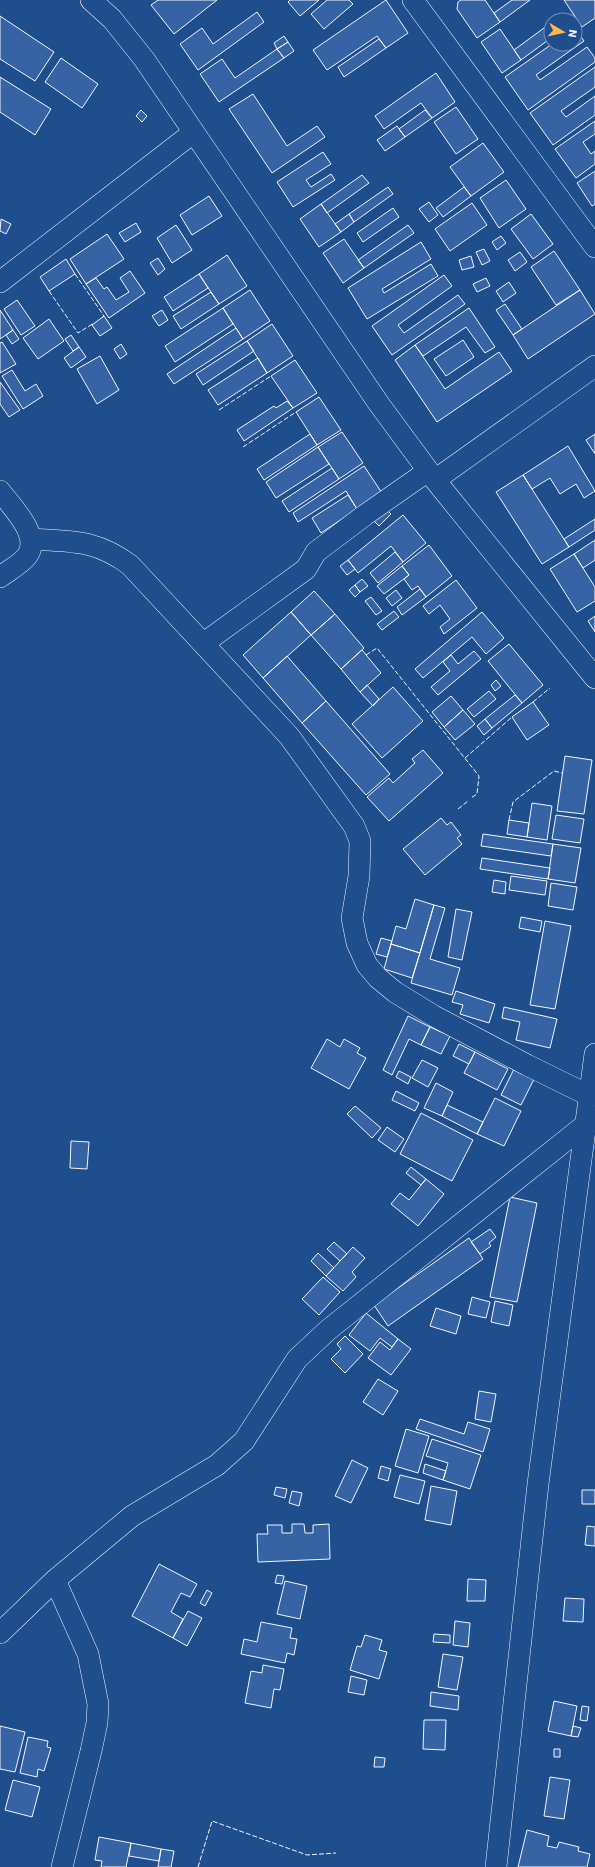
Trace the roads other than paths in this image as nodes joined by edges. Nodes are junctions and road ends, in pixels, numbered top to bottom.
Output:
1 (91, 0) edge
2 (419, 2) edge
3 (194, 132) junction
4 (595, 247) edge
5 (0, 282) edge
6 (595, 366) edge
7 (432, 476) junction
8 (0, 491) edge
9 (31, 539) junction
10 (0, 578) edge
11 (204, 643) junction
12 (595, 678) edge
13 (595, 1054) edge
14 (590, 1096) junction
15 (585, 1125) junction
16 (55, 1580) junction
17 (0, 1634) edge
18 (62, 1867) edge
19 (496, 1867) edge

1 - 3 street
2 - 4 street
3 - 5 street
3 - 7 street
6 - 7 street
7 - 11 street
7 - 12 street
8 - 9 street
9 - 10 street
9 - 11 street
11 - 14 street
13 - 14 street
14 - 15 street
15 - 16 street
15 - 19 street
16 - 17 street
16 - 18 street

